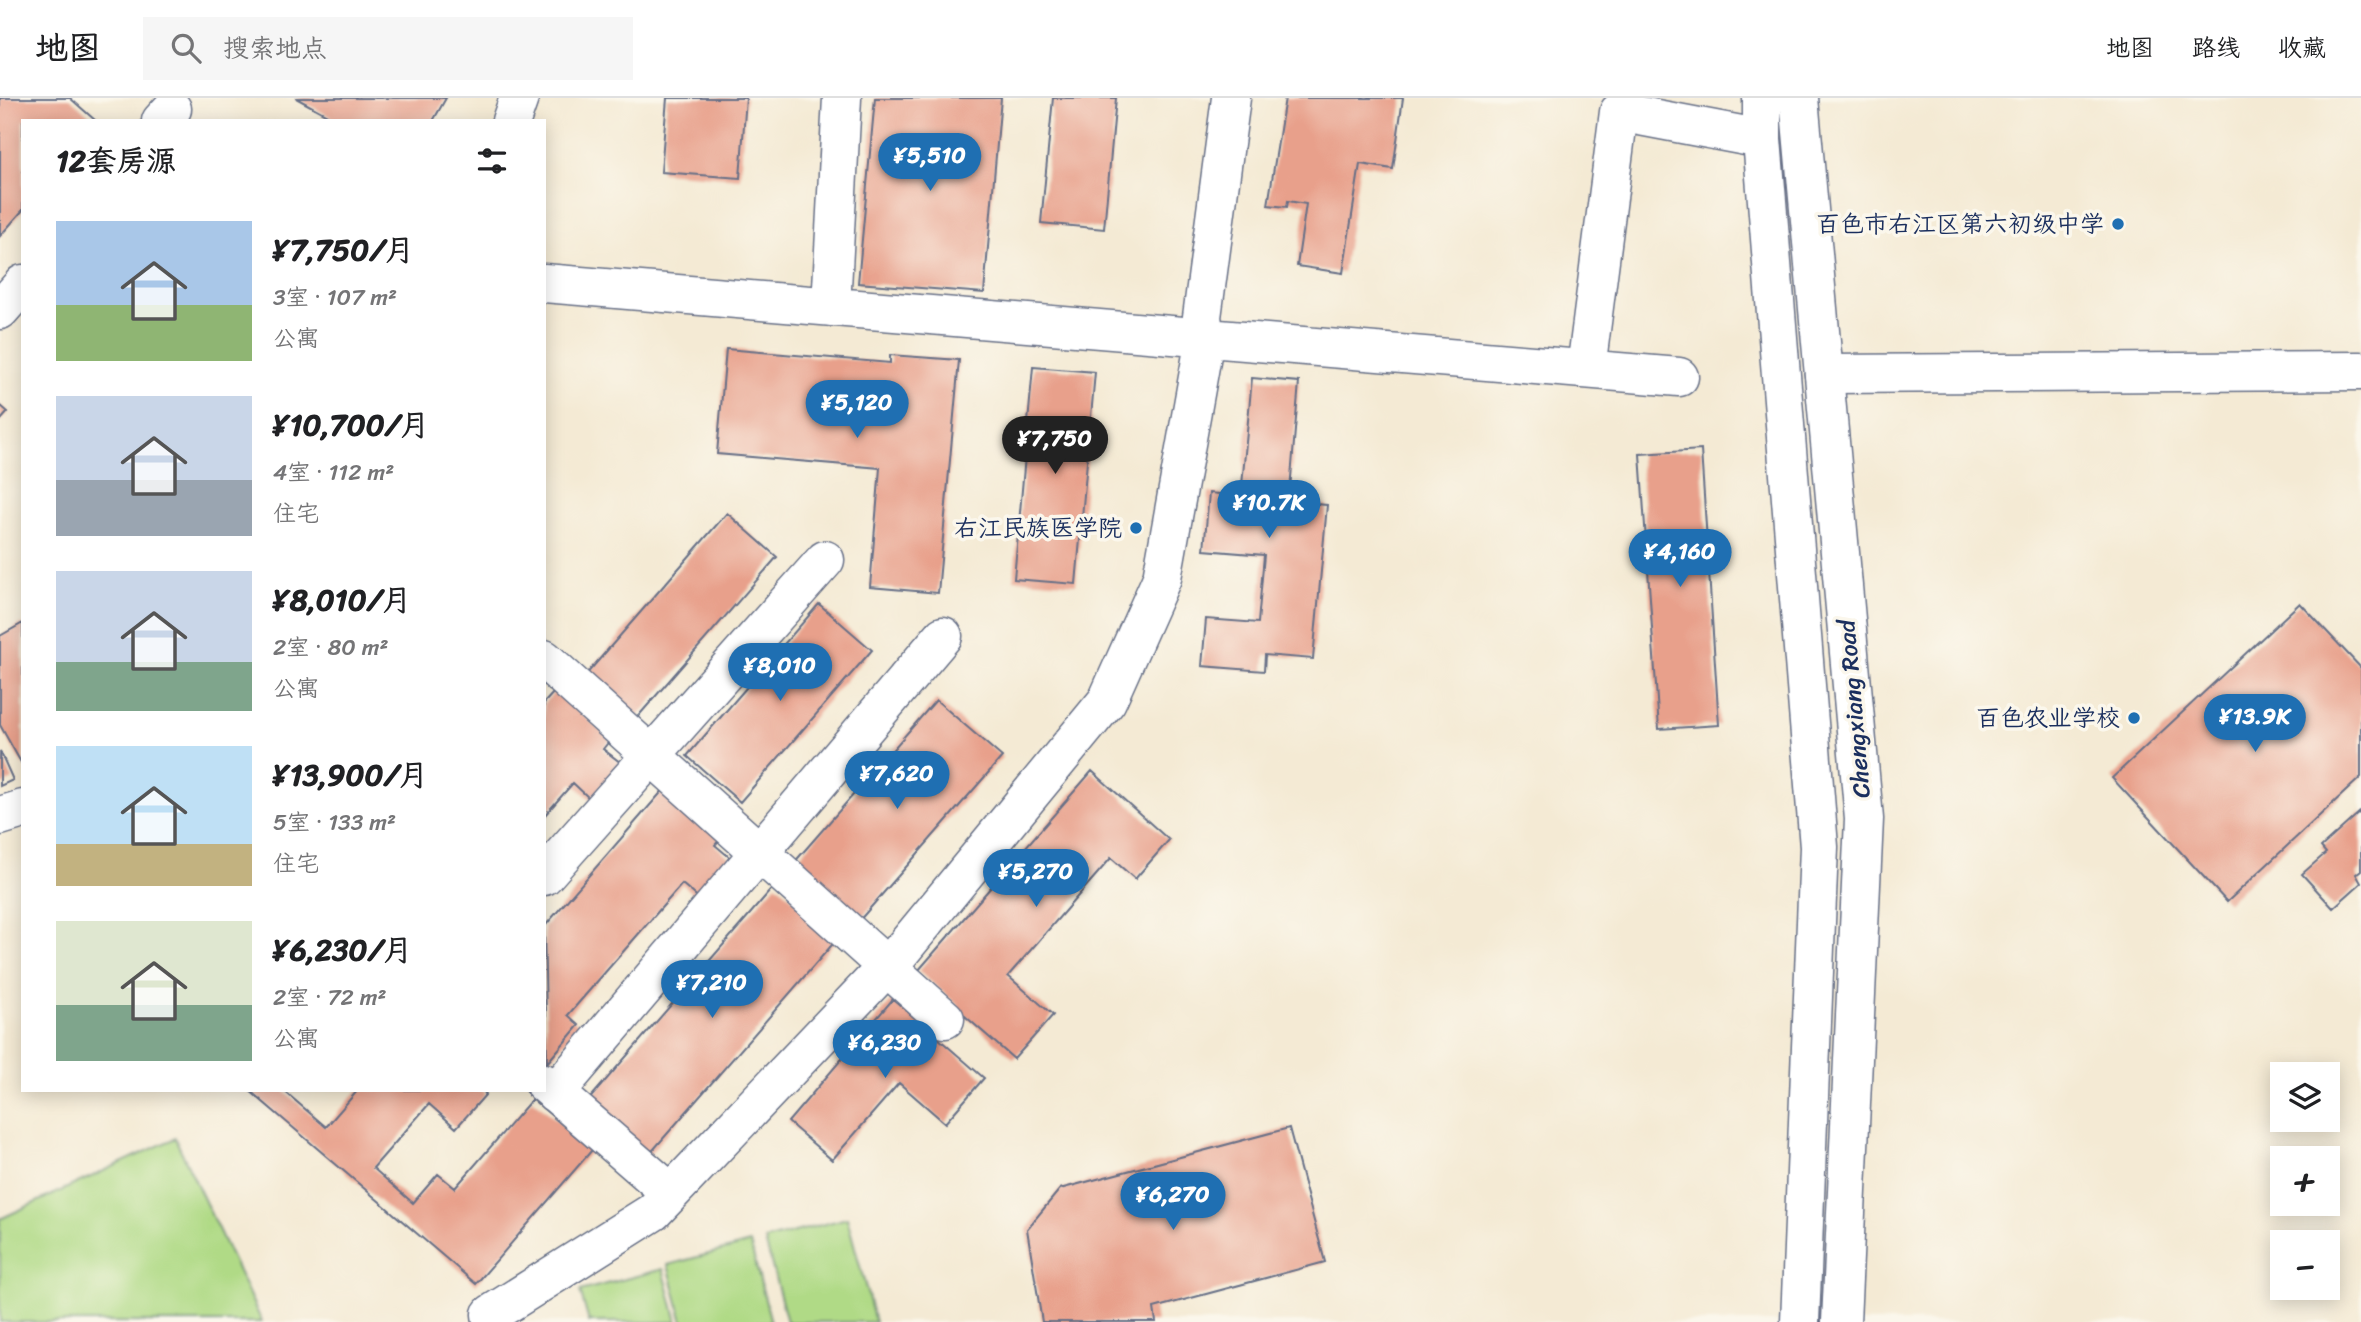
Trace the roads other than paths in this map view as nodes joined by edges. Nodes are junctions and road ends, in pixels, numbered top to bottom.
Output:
1 (519, 98) edge
2 (842, 98) edge
3 (1231, 98) edge
4 (1762, 98) edge
5 (1799, 98) edge
6 (1620, 105) edge
7 (512, 119) edge
8 (1762, 139) junction
9 (546, 284) edge
10 (21, 286) edge
11 (831, 307) junction
12 (0, 310) edge
13 (1205, 338) junction
14 (1586, 369) junction
15 (2361, 371) edge
16 (1824, 374) junction
17 (1679, 376) dead end
18 (825, 560) dead end
19 (943, 636) dead end
20 (546, 661) edge
21 (652, 755) junction
22 (21, 810) edge
23 (0, 816) edge
24 (760, 852) junction
25 (546, 874) edge
26 (887, 966) junction
27 (945, 1019) dead end
28 (550, 1088) edge
29 (671, 1193) junction
30 (492, 1322) edge
31 (1800, 1322) edge
32 (1841, 1322) edge

1 - 7 main road
2 - 11 main road
3 - 13 main road
4 - 8 main road, Chengxiang Road
5 - 16 main road, Chengxiang Road
6 - 8 main road
6 - 14 main road
8 - 31 main road, Chengxiang Road
9 - 11 main road
10 - 12 main road
11 - 13 main road
13 - 14 main road
13 - 26 main road
14 - 17 main road
15 - 16 main road
16 - 32 main road, Chengxiang Road
18 - 21 main road
19 - 24 main road
20 - 21 main road
21 - 24 main road
21 - 25 main road
22 - 23 main road
24 - 26 main road
24 - 28 main road
26 - 27 main road
26 - 29 main road
28 - 29 main road
29 - 30 main road

